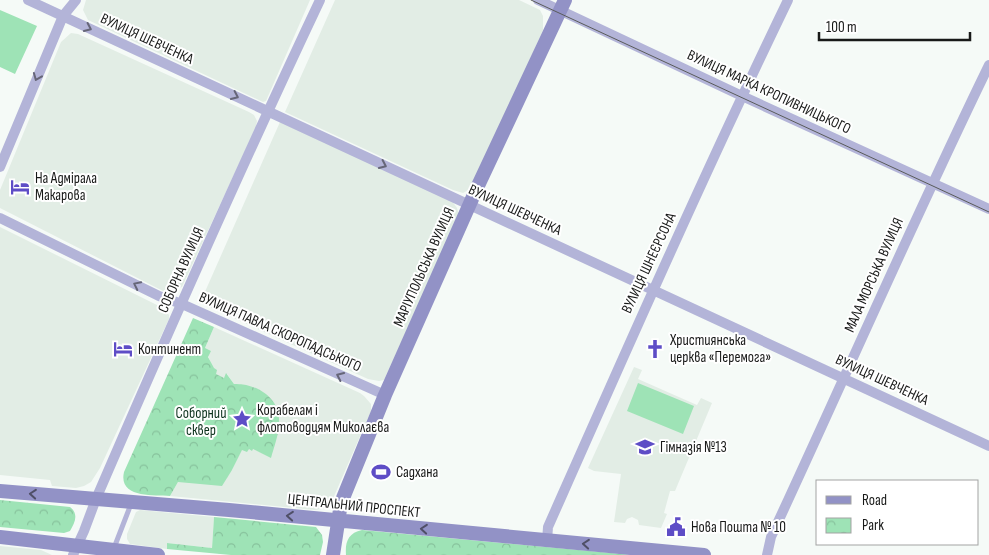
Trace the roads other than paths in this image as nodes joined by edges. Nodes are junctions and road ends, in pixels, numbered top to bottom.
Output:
1 (28, 0) edge
2 (76, 0) edge
3 (320, 0) edge
4 (538, 0) edge
5 (788, 0) edge
6 (563, 5) edge
7 (63, 16) junction
8 (989, 65) edge
9 (742, 96) junction
10 (268, 112) junction
11 (0, 167) edge
12 (932, 183) junction
13 (469, 205) junction
14 (989, 209) edge
15 (0, 218) edge
16 (653, 290) junction
17 (182, 304) junction
18 (844, 379) junction
19 (385, 395) junction
20 (989, 446) edge
21 (0, 491) edge
22 (96, 499) junction
23 (132, 502) junction
24 (338, 521) junction
25 (0, 537) edge
26 (547, 541) junction
27 (76, 550) edge
28 (113, 551) junction
29 (158, 555) edge
30 (333, 555) edge
31 (704, 555) edge
32 (767, 555) edge

1 - 7 street, ВУЛИЦЯ ШЕВЧЕНКА
2 - 7 street
3 - 10 street, СОБОРНА ВУЛИЦЯ
4 - 6 street, ВУЛИЦЯ МАРКА КРОПИВНИЦЬКОГО
5 - 9 street, ВУЛИЦЯ ШНЕЄРСОНА
6 - 9 street, ВУЛИЦЯ МАРКА КРОПИВНИЦЬКОГО
6 - 13 main road, МАРІУПОЛЬСЬКА ВУЛИЦЯ
7 -> 10 street, ВУЛИЦЯ ШЕВЧЕНКА
7 -> 11 street
8 - 12 street, МАЛА МОРСЬКА ВУЛИЦЯ
9 - 12 street, ВУЛИЦЯ МАРКА КРОПИВНИЦЬКОГО
9 - 16 street, ВУЛИЦЯ ШНЕЄРСОНА
10 -> 13 street, ВУЛИЦЯ ШЕВЧЕНКА
10 - 17 street, СОБОРНА ВУЛИЦЯ
12 - 14 street, ВУЛИЦЯ МАРКА КРОПИВНИЦЬКОГО
12 - 18 street, МАЛА МОРСЬКА ВУЛИЦЯ
13 - 16 street, ВУЛИЦЯ ШЕВЧЕНКА
13 - 19 main road, МАРІУПОЛЬСЬКА ВУЛИЦЯ
17 -> 15 street, ВУЛИЦЯ ПАВЛА СКОРОПАДСЬКОГО
16 - 18 street, ВУЛИЦЯ ШЕВЧЕНКА
16 - 26 street, ВУЛИЦЯ ШНЕЄРСОНА
19 -> 17 street, ВУЛИЦЯ ПАВЛА СКОРОПАДСЬКОГО
17 - 22 street, СОБОРНА ВУЛИЦЯ
18 - 20 street, ВУЛИЦЯ ШЕВЧЕНКА
18 - 32 street, МАЛА МОРСЬКА ВУЛИЦЯ
19 - 24 main road, МАРІУПОЛЬСЬКА ВУЛИЦЯ
22 -> 21 main road, ЦЕНТРАЛЬНИЙ ПРОСПЕКТ
22 - 23 main road, ЦЕНТРАЛЬНИЙ ПРОСПЕКТ
22 - 27 street, СОБОРНА ВУЛИЦЯ
24 -> 23 main road, ЦЕНТРАЛЬНИЙ ПРОСПЕКТ
23 - 28 lane
26 -> 24 main road, ЦЕНТРАЛЬНИЙ ПРОСПЕКТ
24 - 30 main road, МАРІУПОЛЬСЬКА ВУЛИЦЯ
25 - 27 main road
31 -> 26 main road, ЦЕНТРАЛЬНИЙ ПРОСПЕКТ
27 - 28 main road
28 - 29 main road

